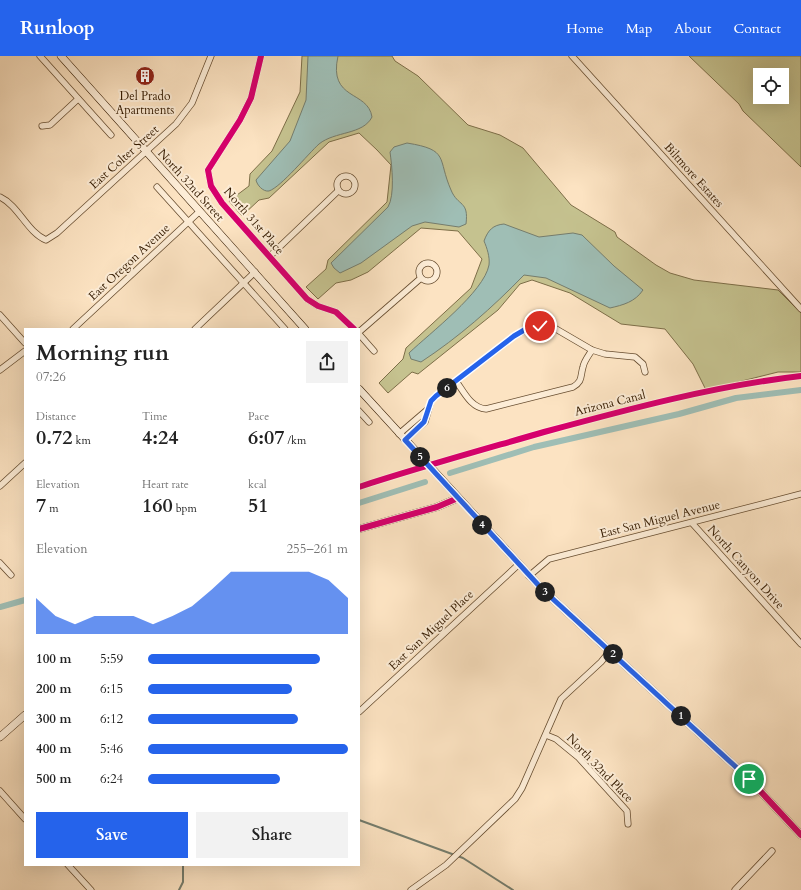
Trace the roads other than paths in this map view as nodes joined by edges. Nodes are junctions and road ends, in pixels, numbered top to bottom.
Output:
1 (40, 56) edge
2 (61, 56) edge
3 (211, 56) edge
4 (261, 56) edge
5 (572, 56) edge
6 (78, 99) junction
7 (42, 126) dead end
8 (111, 135) dead end
9 (146, 152) junction
10 (157, 187) dead end
11 (338, 191) dead end
12 (0, 197) edge
13 (200, 211) junction
14 (188, 222) junction
15 (270, 256) junction
16 (255, 272) junction
17 (421, 278) dead end
18 (244, 283) junction
19 (801, 308) edge
20 (0, 315) edge
21 (74, 328) edge
22 (196, 328) edge
23 (284, 328) edge
24 (304, 328) edge
25 (353, 328) edge
26 (360, 332) edge
27 (360, 334) edge
28 (24, 342) edge
29 (592, 350) junction
30 (374, 351) dead end
31 (24, 352) edge
32 (0, 370) edge
33 (646, 372) dead end
34 (456, 381) junction
35 (360, 392) edge
36 (427, 410) junction
37 (360, 412) edge
38 (369, 422) dead end
39 (399, 434) junction
40 (405, 440) junction
41 (24, 464) edge
42 (0, 486) edge
43 (801, 494) edge
44 (458, 498) junction
45 (692, 523) junction
46 (360, 529) edge
47 (0, 563) edge
48 (518, 565) junction
49 (11, 575) dead end
50 (528, 576) junction
51 (801, 644) edge
52 (610, 651) junction
53 (360, 711) edge
54 (24, 716) edge
55 (546, 735) junction
56 (0, 737) edge
57 (0, 791) edge
58 (24, 817) edge
59 (628, 824) dead end
60 (801, 835) edge
61 (772, 851) dead end
62 (69, 866) edge
63 (91, 890) edge
64 (411, 890) edge
65 (735, 890) edge

1 - 6 street
2 - 9 main road, North 32nd Street
3 - 9 street, East Colter Street
4 - 15 street, North 31st Place
5 - 19 street, Biltmore Estates
6 - 7 street
6 - 8 street
9 - 12 street, East Colter Street
9 - 13 main road, North 32nd Street
10 - 14 street
11 - 15 street
13 - 14 street, East Oregon Avenue
13 - 16 main road, North 32nd Street
14 - 18 street
14 - 21 street, East Oregon Avenue
15 - 25 street, North 31st Place
16 - 18 street
16 - 24 main road, North 32nd Street
17 - 26 street
18 - 22 street
18 - 23 street
20 - 28 street
27 - 30 street
29 - 33 street
29 - 34 street
29 - 34 street
31 - 32 street
34 - 36 street
35 - 39 main road
36 - 39 street
36 - 40 street
37 - 38 street
39 - 40 main road
40 - 44 main road
41 - 42 street
43 - 45 street, East San Miguel Avenue
44 - 46 main road
44 - 48 main road
45 - 50 street, East San Miguel Avenue
45 - 51 street, North Canyon Drive
47 - 49 street
48 - 50 main road
48 - 53 street, East San Miguel Place
50 - 52 main road
52 - 55 street
52 - 60 main road
54 - 56 main road
55 - 59 street, North 32nd Place
55 - 64 street
57 - 58 street
61 - 65 street
62 - 63 street

